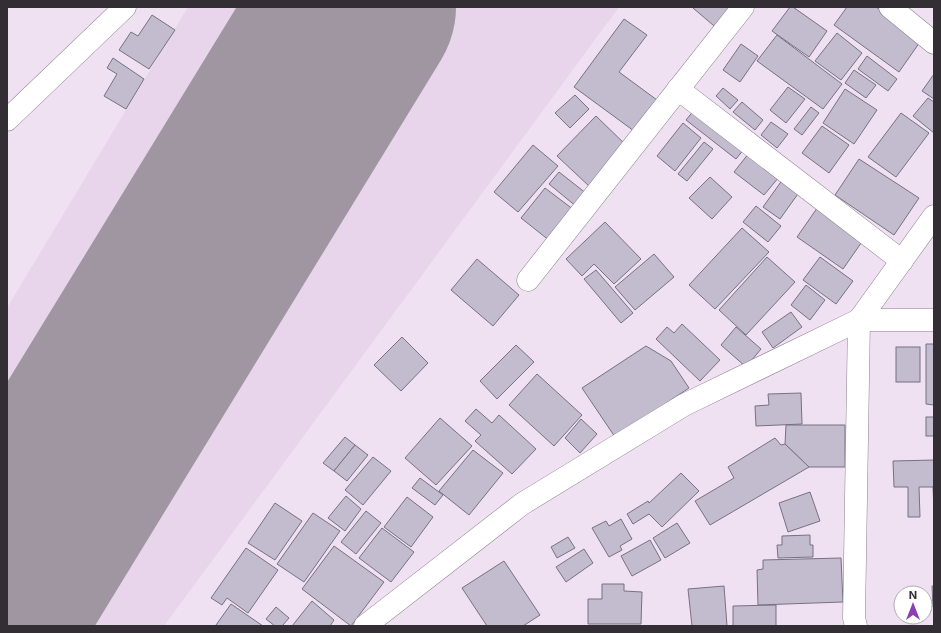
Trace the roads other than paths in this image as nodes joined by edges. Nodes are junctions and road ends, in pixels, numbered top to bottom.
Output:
1 (125, 7) edge
2 (744, 7) edge
3 (890, 7) edge
4 (934, 43) edge
5 (678, 89) junction
6 (7, 120) edge
7 (934, 216) edge
8 (902, 261) junction
9 (528, 280) dead end
10 (859, 320) junction
11 (934, 320) edge
12 (365, 626) edge
13 (856, 626) edge

1 - 6 street
2 - 5 street
3 - 4 street
5 - 8 street
5 - 9 street
7 - 8 street
8 - 10 street
10 - 11 street
10 - 12 street
10 - 13 street

